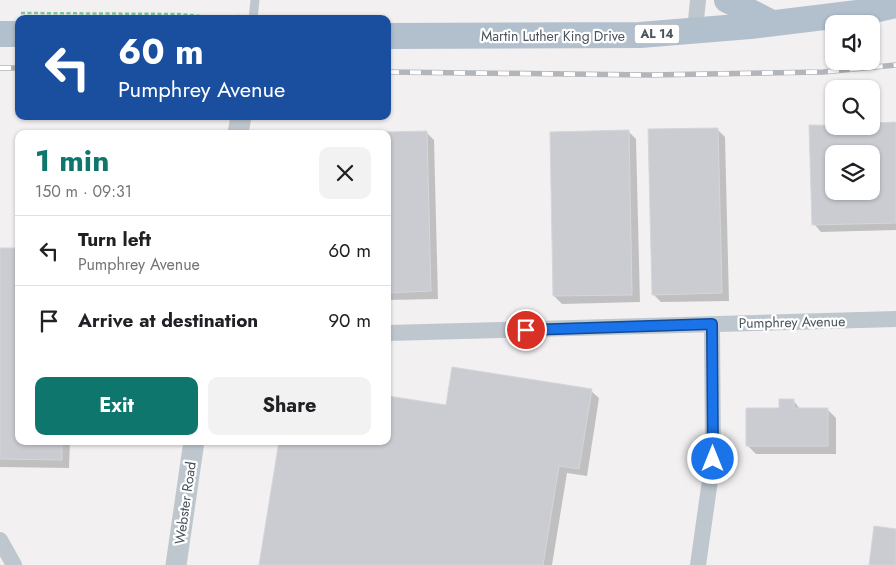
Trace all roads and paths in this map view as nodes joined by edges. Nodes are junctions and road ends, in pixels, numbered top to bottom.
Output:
1 (255, 0) edge
2 (698, 0) edge
3 (728, 0) edge
4 (896, 5) edge
5 (161, 15) edge
6 (187, 15) edge
7 (253, 15) edge
8 (772, 23) junction
9 (15, 25) edge
10 (695, 30) junction
11 (0, 34) edge
12 (391, 36) edge
13 (896, 320) edge
14 (712, 324) junction
15 (391, 333) edge
16 (193, 445) edge
17 (0, 540) edge
18 (14, 565) edge
19 (176, 565) edge
20 (698, 565) edge

1 - 7 lane
2 - 10 street
3 - 8 main road
4 - 8 main road, Martin Luther King Drive / AL 14
5 - 6 path
8 - 10 main road, Martin Luther King Drive / AL 14
9 - 11 main road
10 - 12 main road, Martin Luther King Drive / AL 14
13 - 14 street, Pumphrey Avenue
14 - 15 street, Pumphrey Avenue
14 - 20 street
16 - 19 street, Webster Road
17 - 18 street

